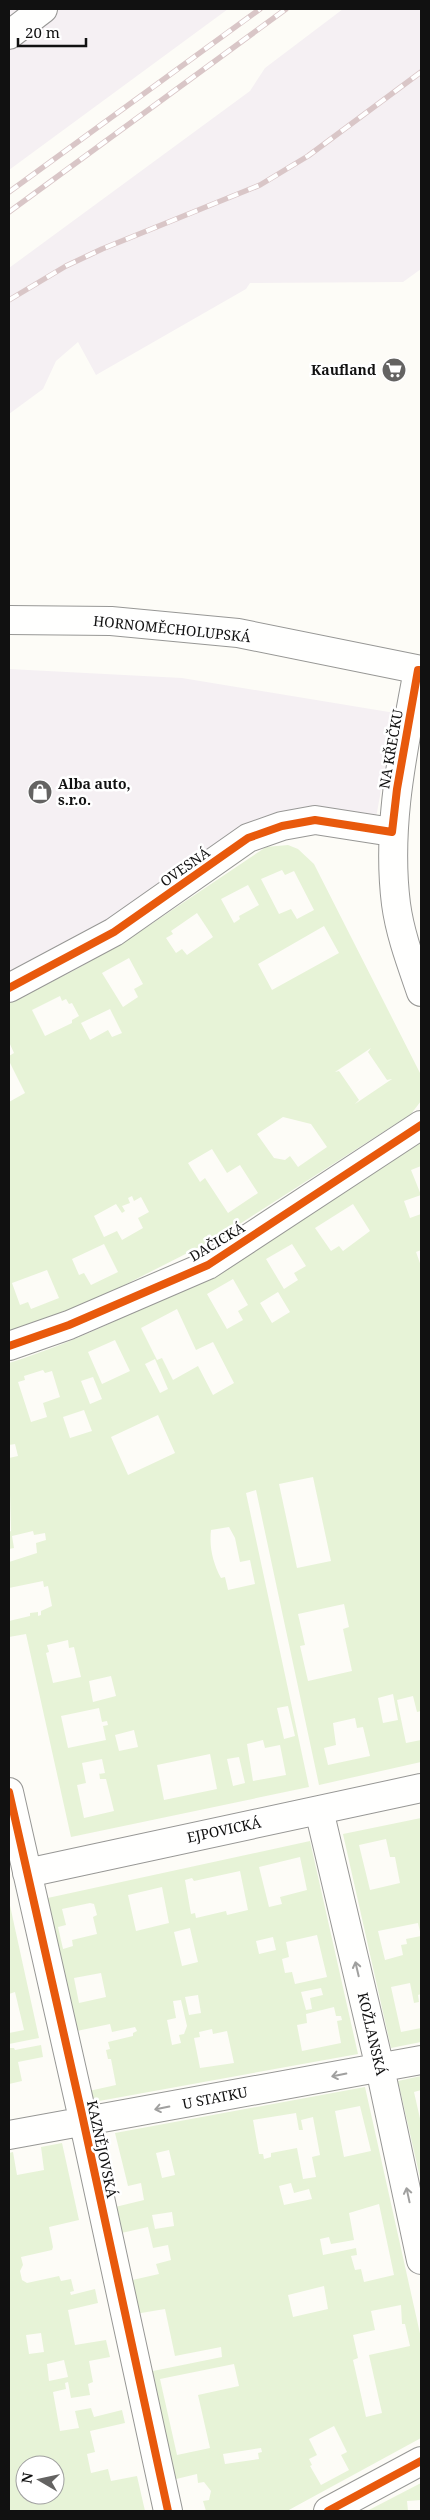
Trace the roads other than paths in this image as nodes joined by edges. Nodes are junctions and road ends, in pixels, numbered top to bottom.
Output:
1 (43, 9) edge
2 (9, 35) edge
3 (9, 620) edge
4 (420, 670) edge
5 (392, 832) junction
6 (9, 988) edge
7 (421, 992) edge
8 (421, 1125) edge
9 (9, 1346) edge
10 (421, 1788) edge
11 (9, 1792) edge
12 (319, 1810) junction
13 (27, 1873) junction
14 (421, 2060) edge
15 (380, 2068) junction
16 (84, 2123) junction
17 (9, 2135) edge
18 (421, 2260) edge
19 (421, 2461) edge
20 (168, 2511) edge
21 (328, 2511) edge

1 - 2 street
3 - 4 street, HORNOMĚCHOLUPSKÁ
4 - 5 street, NA KŘEČKU
5 - 6 street, OVESNÁ
5 - 7 street, NA KŘEČKU
8 - 9 street, DAČICKÁ
10 - 12 street, EJPOVICKÁ
11 - 13 street, KAZNĚJOVSKÁ
12 - 13 street, EJPOVICKÁ
15 -> 12 street, KOŽLANSKÁ
13 - 16 street, KAZNĚJOVSKÁ
14 - 15 street, U STATKU
15 -> 16 street, U STATKU
18 -> 15 street, KOŽLANSKÁ
16 - 17 street, U STATKU
16 - 20 street, KAZNĚJOVSKÁ
19 - 21 street

